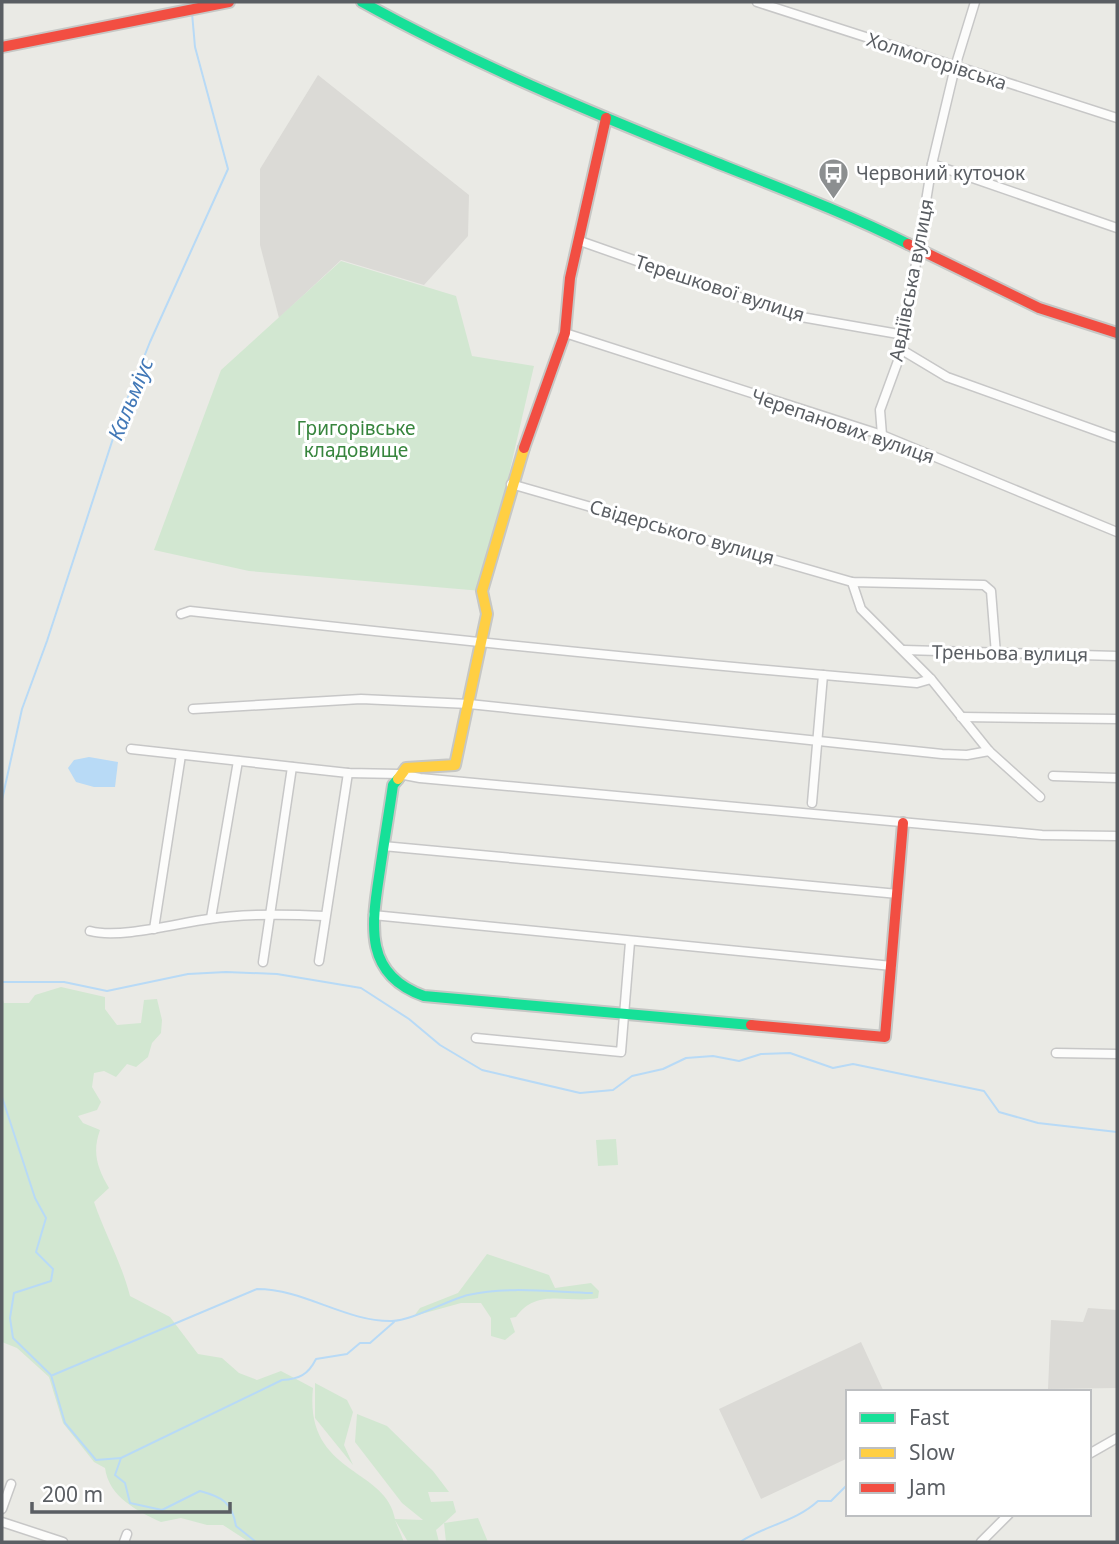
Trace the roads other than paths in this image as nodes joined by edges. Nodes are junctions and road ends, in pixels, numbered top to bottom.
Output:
1 (229, 2) edge
2 (362, 2) edge
3 (757, 2) edge
4 (975, 2) edge
5 (2, 47) edge
6 (955, 67) junction
7 (606, 118) junction
8 (1117, 118) edge
9 (932, 164) junction
10 (1117, 228) edge
11 (580, 241) junction
12 (918, 248) junction
13 (565, 333) junction
14 (1117, 333) edge
15 (904, 335) junction
16 (902, 350) junction
17 (882, 435) junction
18 (1117, 438) edge
19 (511, 484) junction
20 (1117, 532) edge
21 (852, 582) junction
22 (181, 614) dead end
23 (482, 644) junction
24 (904, 650) junction
25 (996, 654) junction
26 (1117, 656) edge
27 (823, 675) junction
28 (931, 679) junction
29 (469, 704) junction
30 (193, 709) dead end
31 (961, 717) junction
32 (1117, 719) edge
33 (817, 742) junction
34 (131, 749) dead end
35 (989, 751) junction
36 (181, 755) junction
37 (238, 761) junction
38 (292, 766) junction
39 (348, 773) junction
40 (399, 774) junction
41 (1053, 776) dead end
42 (1117, 778) edge
43 (1040, 797) dead end
44 (812, 803) dead end
45 (903, 823) junction
46 (1117, 836) edge
47 (383, 846) junction
48 (898, 894) junction
49 (269, 914) junction
50 (373, 915) junction
51 (324, 916) junction
52 (212, 918) junction
53 (154, 929) junction
54 (90, 931) dead end
55 (630, 942) junction
56 (319, 961) dead end
57 (263, 962) dead end
58 (892, 966) junction
59 (626, 1014) junction
60 (476, 1038) dead end
61 (1056, 1053) dead end
62 (1117, 1054) edge
63 (1117, 1438) edge
64 (1091, 1453) edge
65 (10, 1484) dead end
66 (2, 1509) edge
67 (1007, 1516) edge
68 (2, 1522) edge
69 (60, 1542) edge
70 (981, 1542) edge

1 - 5 street
2 - 7 street
3 - 6 street, Холмогорівська
4 - 6 street, Авдіївська вулиця
6 - 8 street, Холмогорівська
6 - 9 street, Авдіївська вулиця
7 - 11 street
7 - 12 street
9 - 10 street
9 - 12 street, Авдіївська вулиця
11 - 13 street
11 - 15 street, Терешкової вулиця
12 - 14 street
12 - 15 street, Авдіївська вулиця
13 - 17 street, Черепанових вулиця
13 - 19 street
15 - 16 street, Авдіївська вулиця
16 - 17 street, Авдіївська вулиця
16 - 18 street
17 - 20 street, Черепанових вулиця
19 - 21 street, Свiдерського вулиця
19 - 23 street
21 - 24 street
21 - 25 street, Свiдерського вулиця
22 - 23 street
23 - 27 street
23 - 29 street
24 - 25 street, Треньова вулиця
24 - 28 street
25 - 26 street, Треньова вулиця
27 - 28 street
27 - 33 street
28 - 31 street
29 - 30 street
29 - 33 street
29 - 40 street
31 - 32 street
31 - 35 street
33 - 35 street
33 - 44 street
34 - 36 street
35 - 43 street
36 - 37 street
36 - 53 street
37 - 38 street
37 - 52 street
38 - 39 street
38 - 49 street
39 - 40 street
39 - 51 street
40 - 45 street
40 - 47 street
41 - 42 street
45 - 46 street
45 - 48 street
47 - 48 street
47 - 50 street
48 - 58 street
49 - 51 street
49 - 52 street
49 - 57 street
50 - 55 street
50 - 59 street
51 - 56 street
52 - 53 street
53 - 54 street
55 - 58 street
55 - 59 street
58 - 59 street
59 - 60 street
61 - 62 street
63 - 64 street
65 - 66 street
67 - 70 street
68 - 69 street

